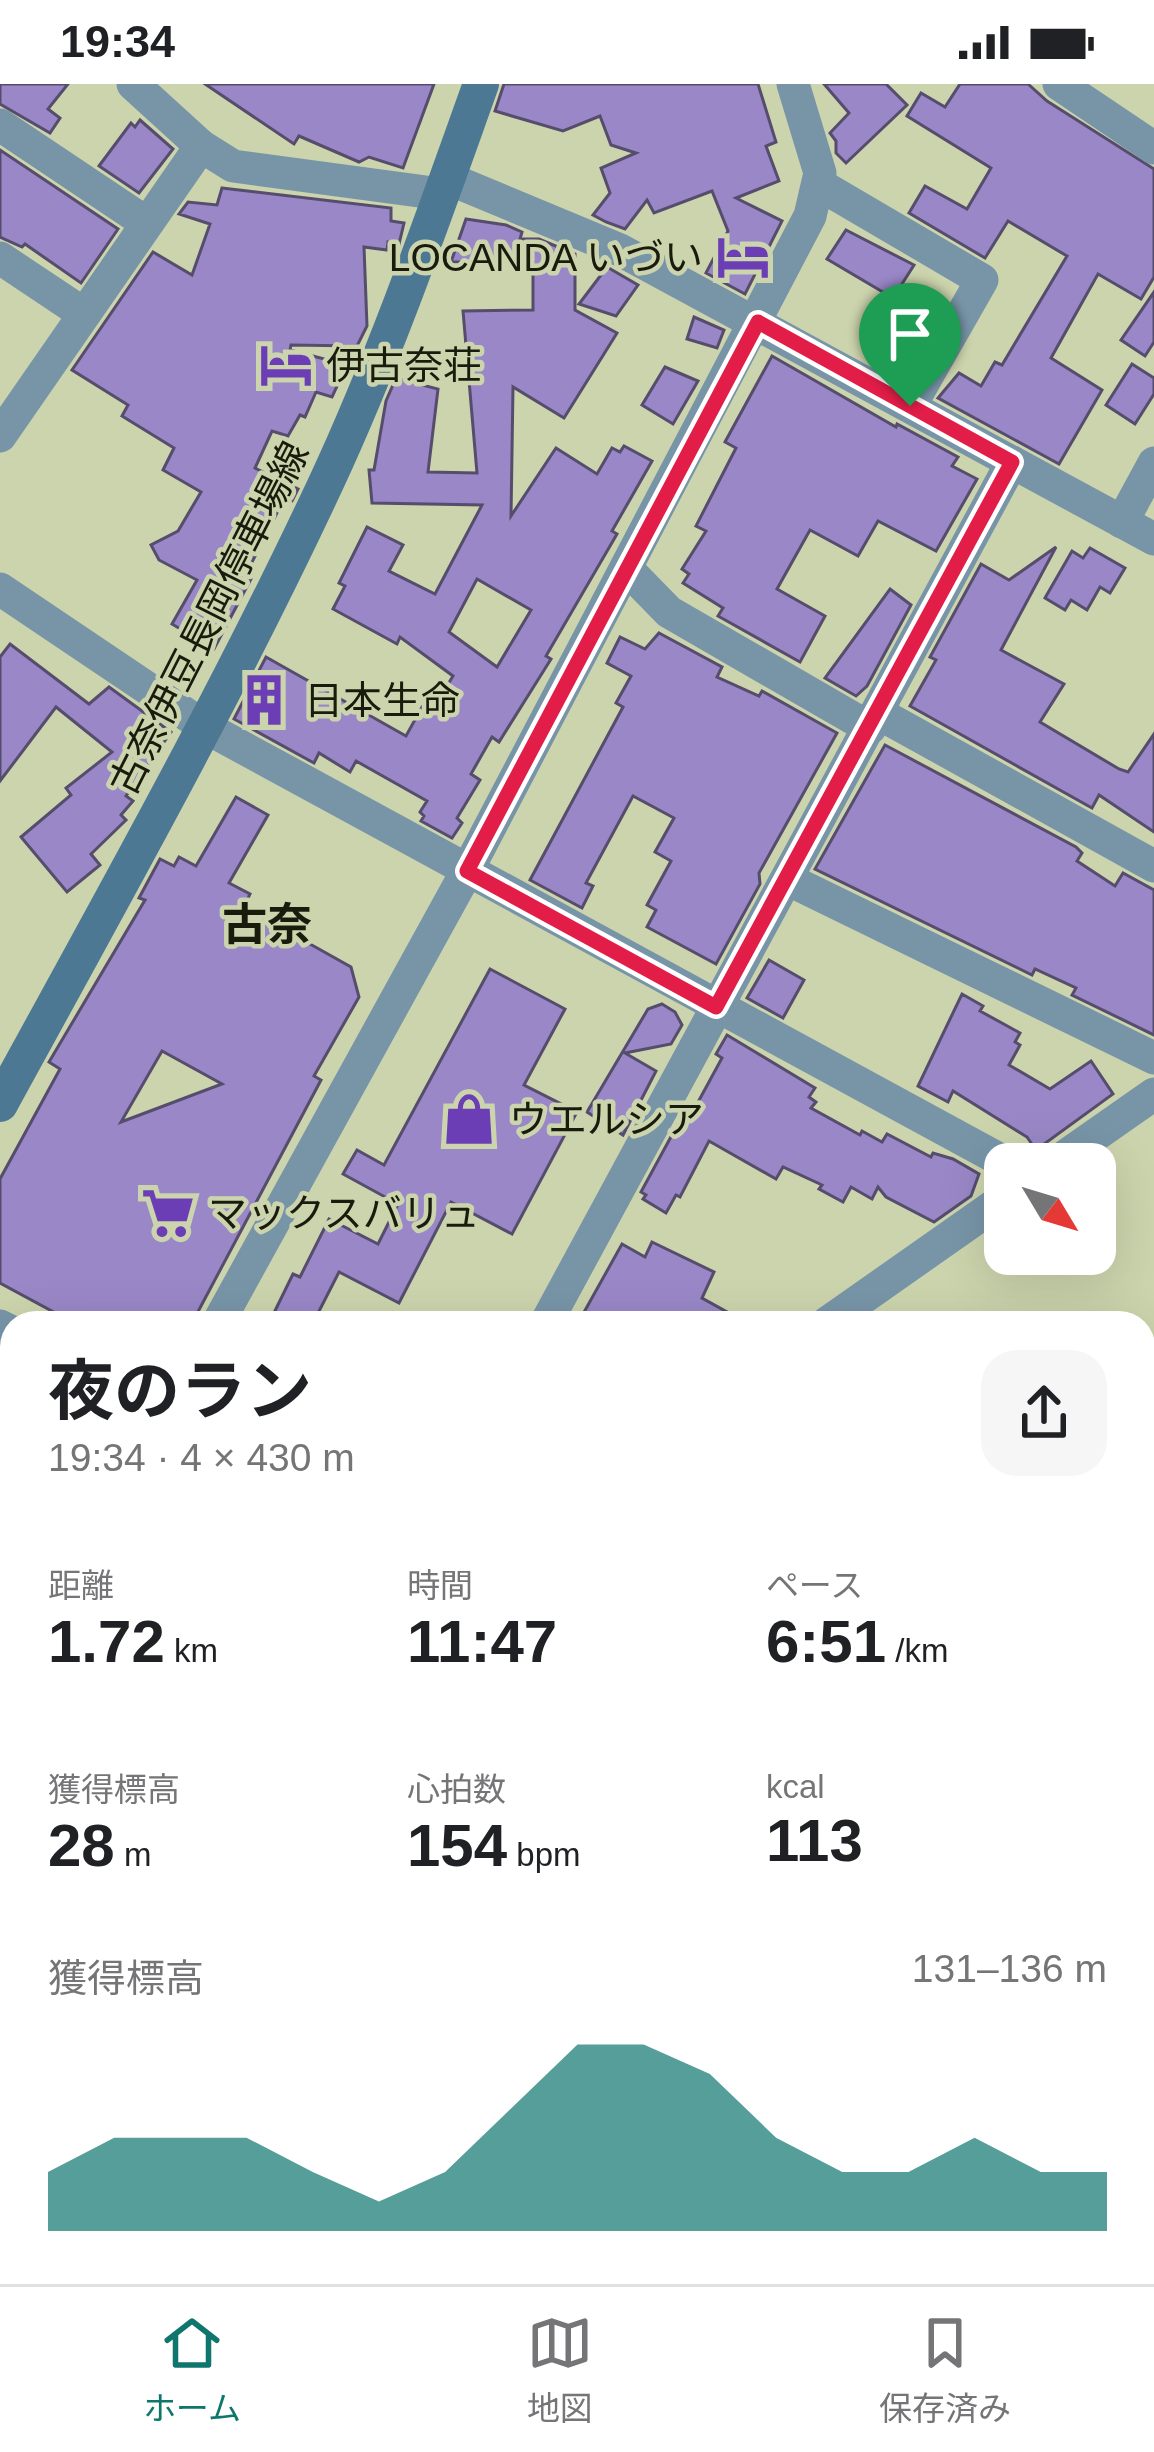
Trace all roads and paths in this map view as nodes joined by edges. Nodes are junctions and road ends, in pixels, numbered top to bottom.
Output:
1 (133, 84) edge
2 (481, 84) edge
3 (793, 84) edge
4 (1059, 84) edge
5 (0, 125) edge
6 (200, 146) junction
7 (1154, 148) edge
8 (820, 185) junction
9 (444, 186) junction
10 (145, 223) junction
11 (0, 258) edge
12 (84, 314) junction
13 (758, 322) junction
14 (910, 406) junction
15 (0, 436) edge
16 (1012, 462) junction
17 (1154, 463) edge
18 (1122, 522) junction
19 (1154, 539) edge
20 (626, 568) junction
21 (0, 589) edge
22 (874, 721) junction
23 (205, 727) junction
24 (1154, 866) edge
25 (467, 871) junction
26 (787, 879) junction
27 (716, 1007) junction
28 (1154, 1058) edge
29 (1154, 1094) edge
30 (0, 1104) edge
31 (1084, 1143) edge
32 (984, 1151) edge
33 (984, 1213) edge
34 (225, 1311) edge
35 (552, 1311) edge
36 (843, 1311) edge

1 - 6 street
2 - 9 main road, 古奈伊豆長岡停車場線
3 - 8 street
4 - 7 street
5 - 10 street
6 - 9 street
6 - 10 street
8 - 13 street
8 - 14 street
9 - 13 street
9 - 23 main road, 古奈伊豆長岡停車場線
10 - 12 street
11 - 12 street
12 - 15 street
13 - 14 street
13 - 20 street
14 - 16 street
16 - 18 street
16 - 22 street
17 - 18 street
18 - 19 street
20 - 22 street
20 - 25 street
21 - 23 street
22 - 24 street
22 - 26 street
23 - 25 street
23 - 30 main road, 古奈伊豆長岡停車場線
25 - 27 street
25 - 34 street
26 - 27 street
26 - 28 street
27 - 32 street
27 - 35 street
29 - 31 street
33 - 36 street

